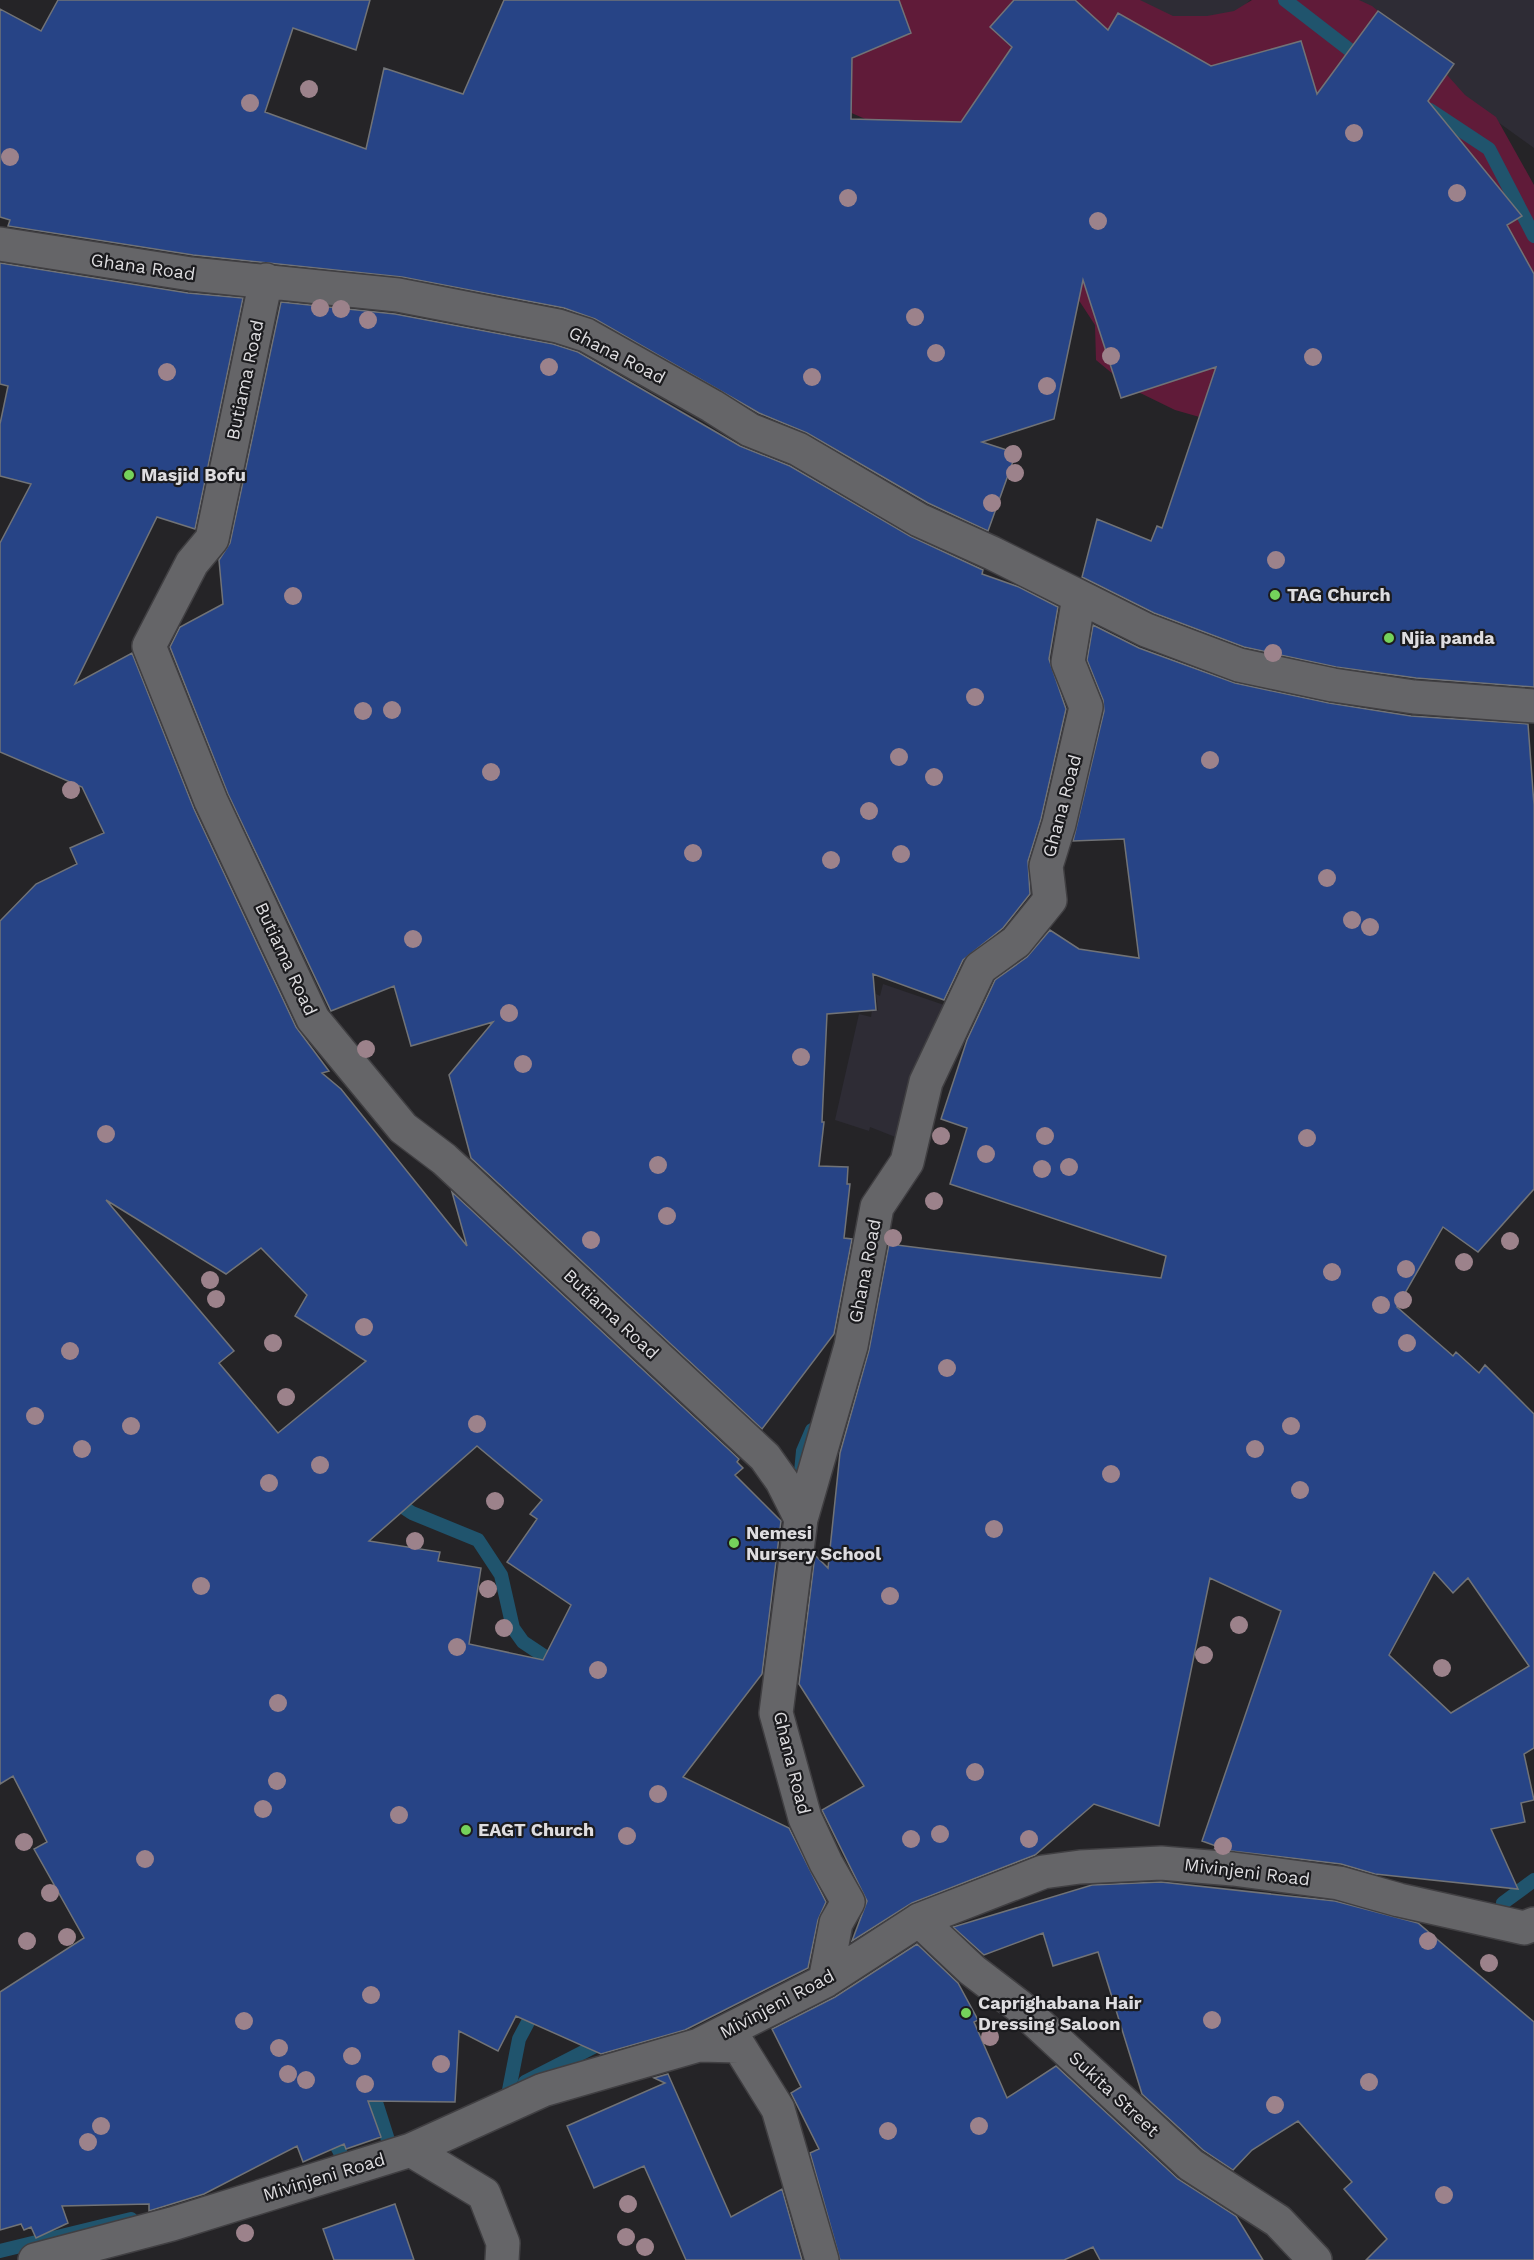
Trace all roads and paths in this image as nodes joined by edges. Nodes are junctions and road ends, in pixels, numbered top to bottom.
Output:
1 (0, 244) edge
2 (266, 280) junction
3 (1079, 597) junction
4 (1534, 706) edge
5 (801, 1519) junction
6 (919, 1920) junction
7 (1529, 1926) edge
8 (825, 1981) junction
9 (699, 2045) junction
10 (411, 2150) junction
11 (35, 2260) edge
12 (502, 2260) edge
13 (822, 2260) edge
14 (1315, 2260) edge

1 - 2 street, Ghana Road
2 - 3 street, Ghana Road
2 - 5 street, Butiama Road
3 - 4 street, Ghana Road
3 - 5 street, Ghana Road
5 - 8 street, Ghana Road
6 - 7 street, Mivinjeni Road
6 - 8 street, Mivinjeni Road
6 - 14 street, Sukita Street
8 - 9 street, Mivinjeni Road
9 - 10 street, Mivinjeni Road
9 - 13 street
10 - 11 street, Mivinjeni Road
10 - 12 street

